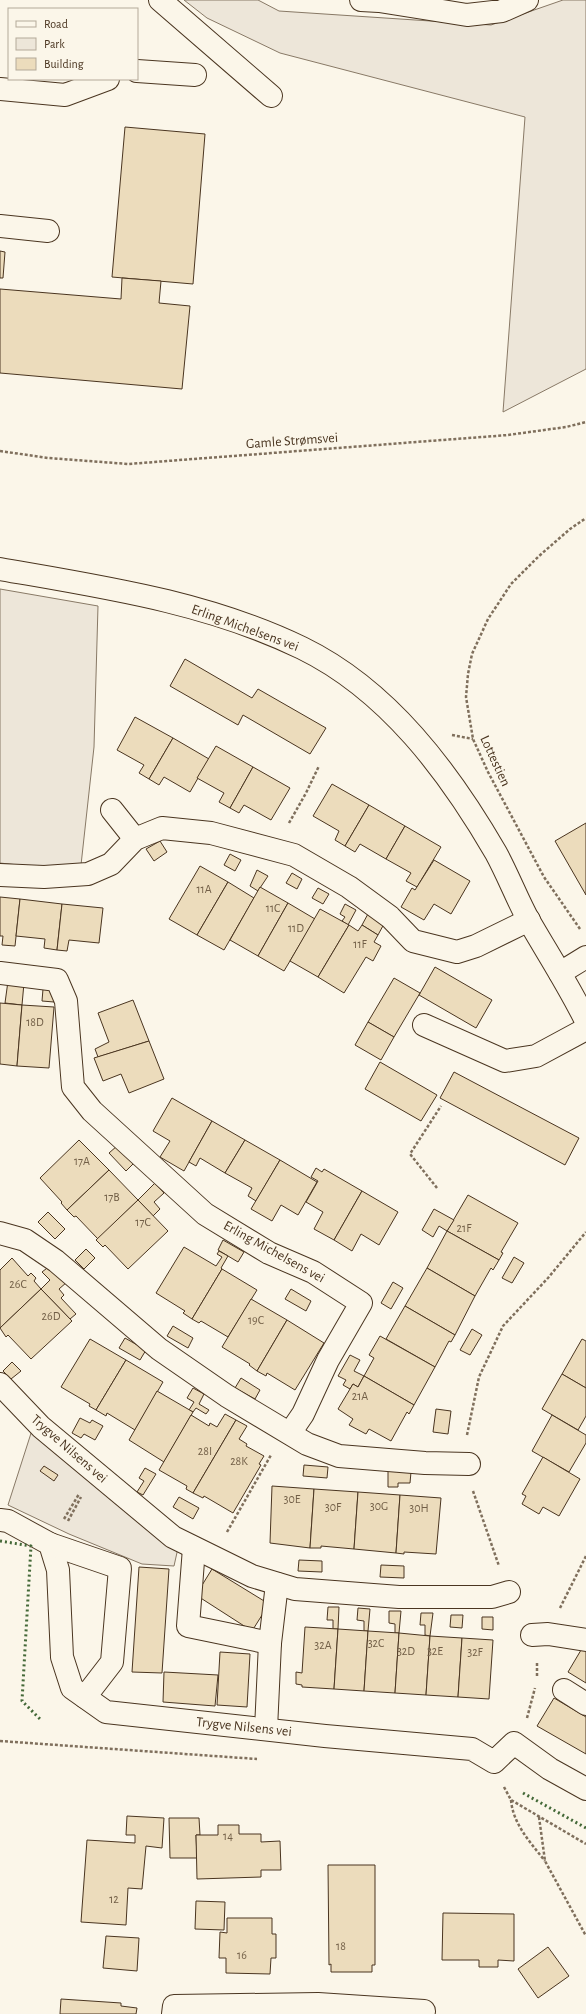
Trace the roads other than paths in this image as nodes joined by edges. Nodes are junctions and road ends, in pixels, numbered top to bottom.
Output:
1 (160, 0) edge
2 (373, 0) edge
3 (527, 0) edge
4 (450, 6) edge
5 (138, 70) edge
6 (195, 75) dead end
7 (105, 80) edge
8 (0, 89) edge
9 (271, 96) dead end
10 (0, 226) edge
11 (48, 231) dead end
12 (0, 569) edge
13 (112, 810) dead end
14 (135, 839) junction
15 (0, 875) edge
16 (529, 920) junction
17 (586, 957) edge
18 (0, 972) edge
19 (560, 973) junction
20 (586, 1021) edge
21 (424, 1025) dead end
22 (586, 1029) edge
23 (0, 1233) edge
24 (0, 1384) edge
25 (287, 1432) junction
26 (469, 1464) road end
27 (0, 1520) edge
28 (52, 1545) junction
29 (203, 1552) junction
30 (277, 1584) junction
31 (509, 1592) road end
32 (540, 1634) road end
33 (586, 1640) edge
34 (270, 1643) junction
35 (564, 1690) dead end
36 (85, 1697) junction
37 (586, 1704) edge
38 (266, 1729) junction
39 (586, 1790) edge
40 (424, 2011) dead end
41 (173, 2014) edge

1 - 9 street
2 - 4 street
3 - 4 street
5 - 6 street
7 - 8 street
10 - 11 street
12 - 16 street, Erling Michelsens vei
13 - 14 street
14 - 15 street
14 - 16 street
16 - 19 street, Erling Michelsens vei
17 - 19 street
18 - 25 street, Erling Michelsens vei
19 - 20 street, Erling Michelsens vei
21 - 22 street
23 - 25 street
24 - 29 street, Trygve Nilsens vei
25 - 26 street
27 - 28 street
28 - 36 street, Trygve Nilsens vei
28 - 36 street
29 - 30 street, Trygve Nilsens vei
29 - 34 street
30 - 31 street, Trygve Nilsens vei
30 - 34 street
32 - 33 street
34 - 38 street
35 - 37 street
36 - 38 street, Trygve Nilsens vei
38 - 39 street, Trygve Nilsens vei
40 - 41 street

